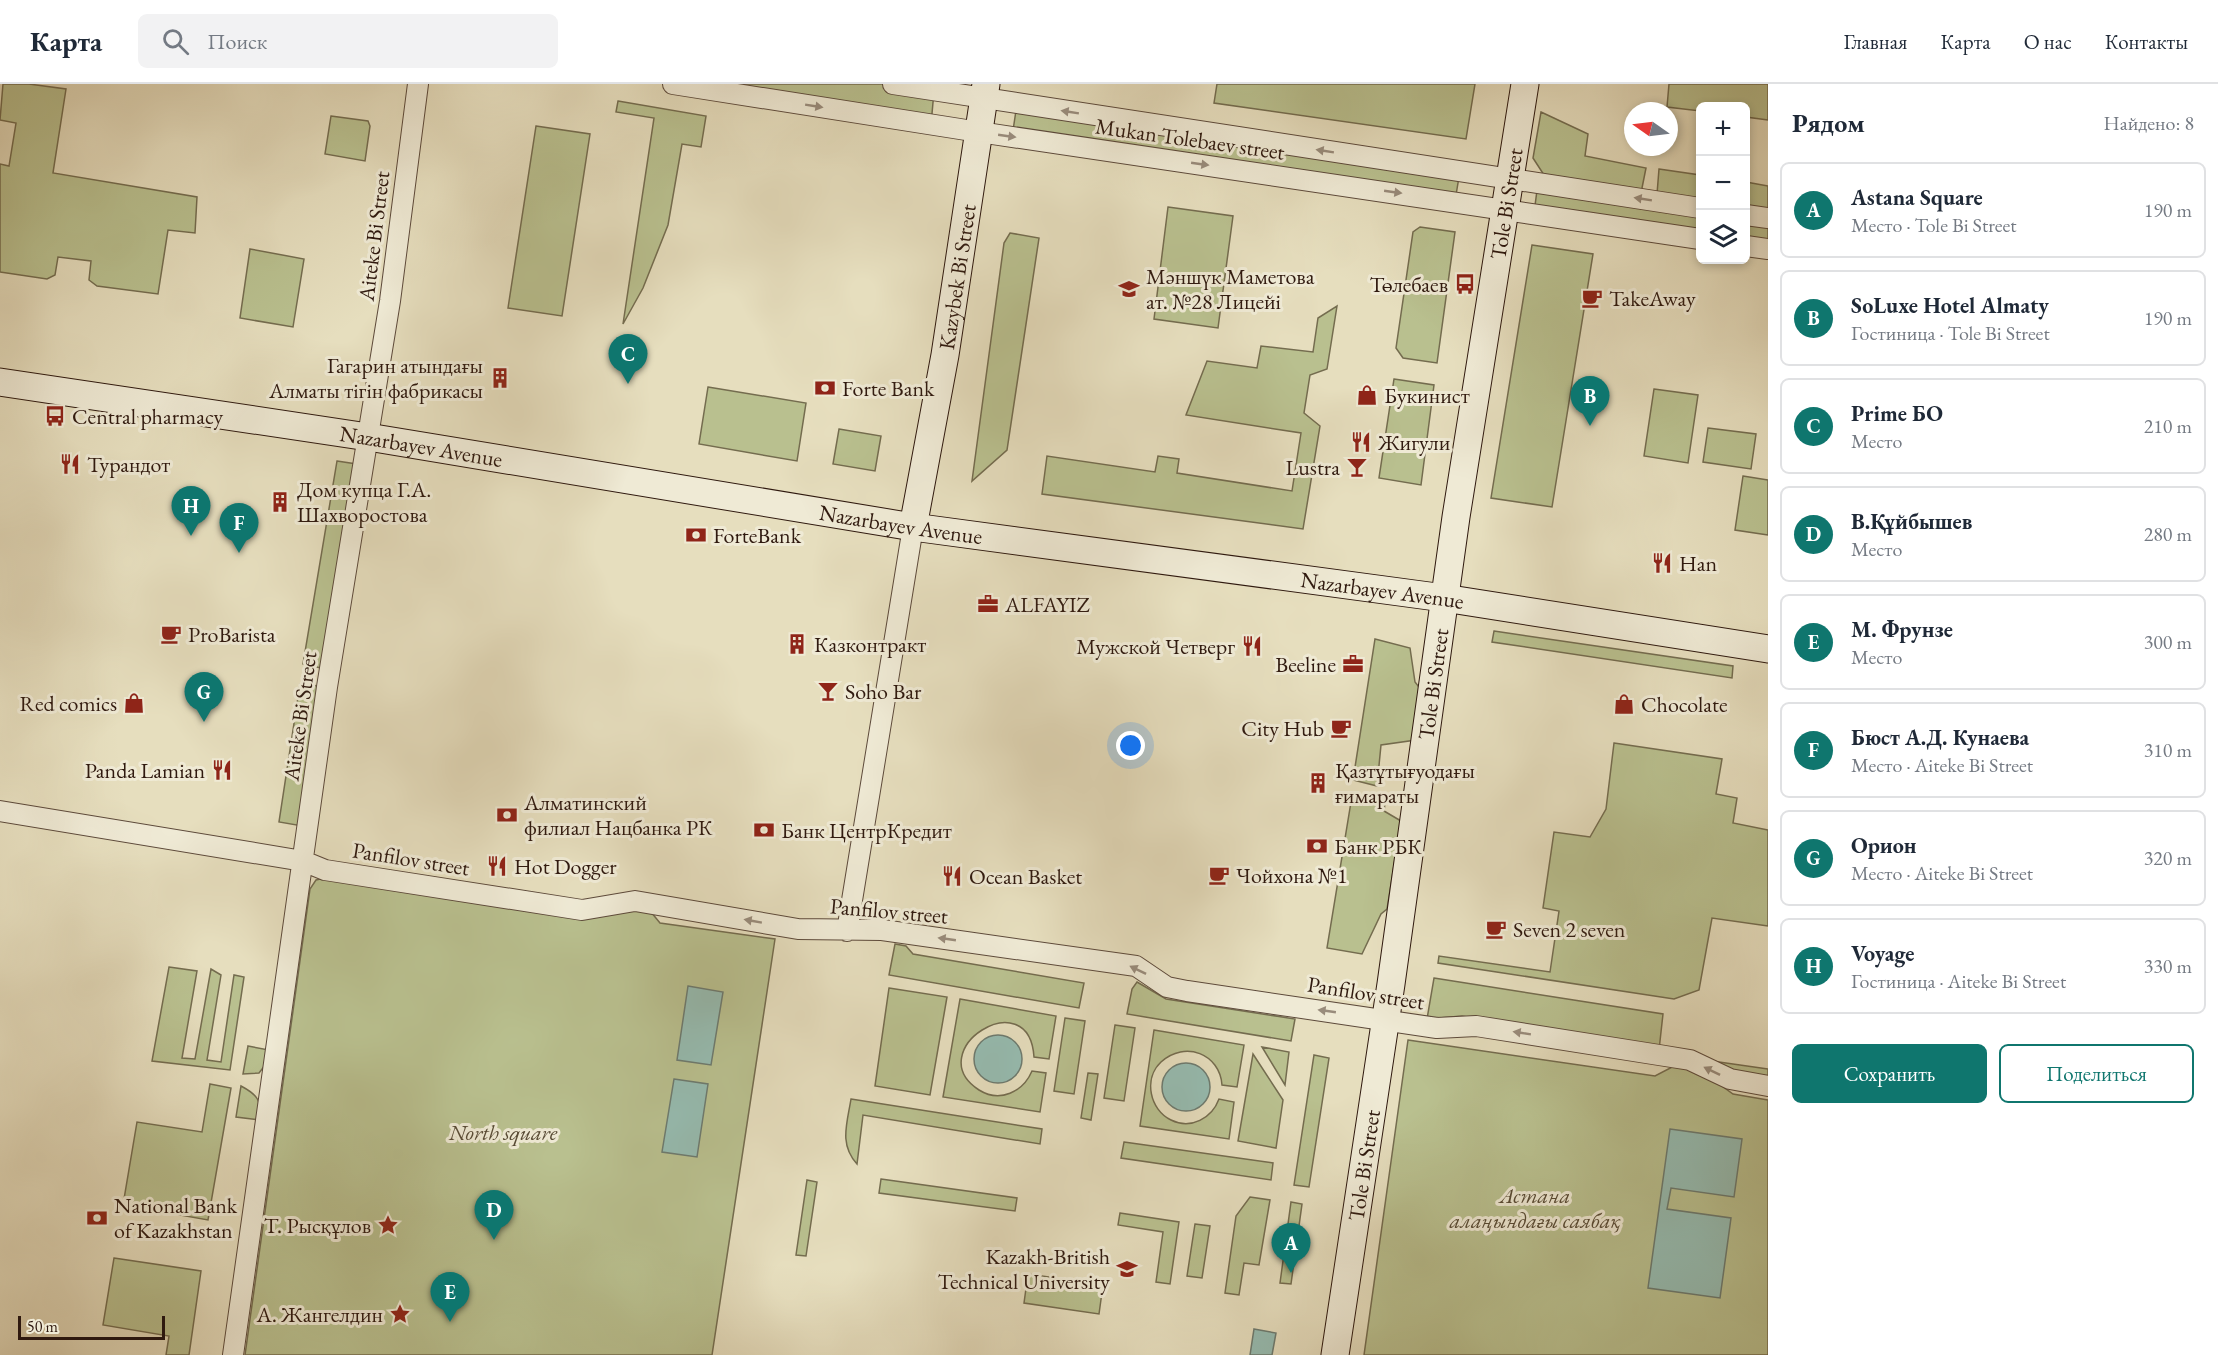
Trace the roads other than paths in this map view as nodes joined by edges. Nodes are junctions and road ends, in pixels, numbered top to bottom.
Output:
1 (418, 84) edge
2 (673, 84) edge
3 (893, 84) edge
4 (1525, 84) edge
5 (985, 91) edge
6 (979, 132) junction
7 (1510, 179) junction
8 (1696, 207) edge
9 (1506, 208) junction
10 (1750, 215) edge
11 (1768, 218) edge
12 (1696, 238) edge
13 (1750, 247) edge
14 (1768, 249) edge
15 (0, 382) edge
16 (368, 437) junction
17 (913, 527) junction
18 (1444, 598) junction
19 (1768, 649) edge
20 (0, 811) edge
21 (303, 861) junction
22 (847, 931) junction
23 (1385, 1020) junction
24 (1768, 1086) edge
25 (233, 1355) edge
26 (1335, 1355) edge

1 - 16 street, Aiteke Bi Street
2 -> 6 street, Mukan Tolebaev street
3 - 5 street, Mukan Tolebaev street
4 - 7 main road, Tole Bi Street
5 - 6 main road, Kazybek Bi Street
7 -> 5 street, Mukan Tolebaev street
6 -> 9 street, Mukan Tolebaev street
6 - 17 main road, Kazybek Bi Street
8 -> 7 street, Mukan Tolebaev street
7 - 9 main road, Tole Bi Street
9 - 12 street, Mukan Tolebaev street
9 - 18 main road, Tole Bi Street
10 - 11 street
13 - 14 street
15 - 16 main road, Nazarbayev Avenue
16 - 17 main road, Nazarbayev Avenue
16 - 21 street, Aiteke Bi Street
17 - 18 main road, Nazarbayev Avenue
17 - 22 street, Kazybek Bi Street
18 - 19 main road, Nazarbayev Avenue
18 - 23 main road, Tole Bi Street
20 - 21 street, Panfilov street
22 -> 21 street, Panfilov street
21 - 25 street, Aiteke Bi Street
23 -> 22 street, Panfilov street
24 -> 23 street, Panfilov street
23 - 26 main road, Tole Bi Street

